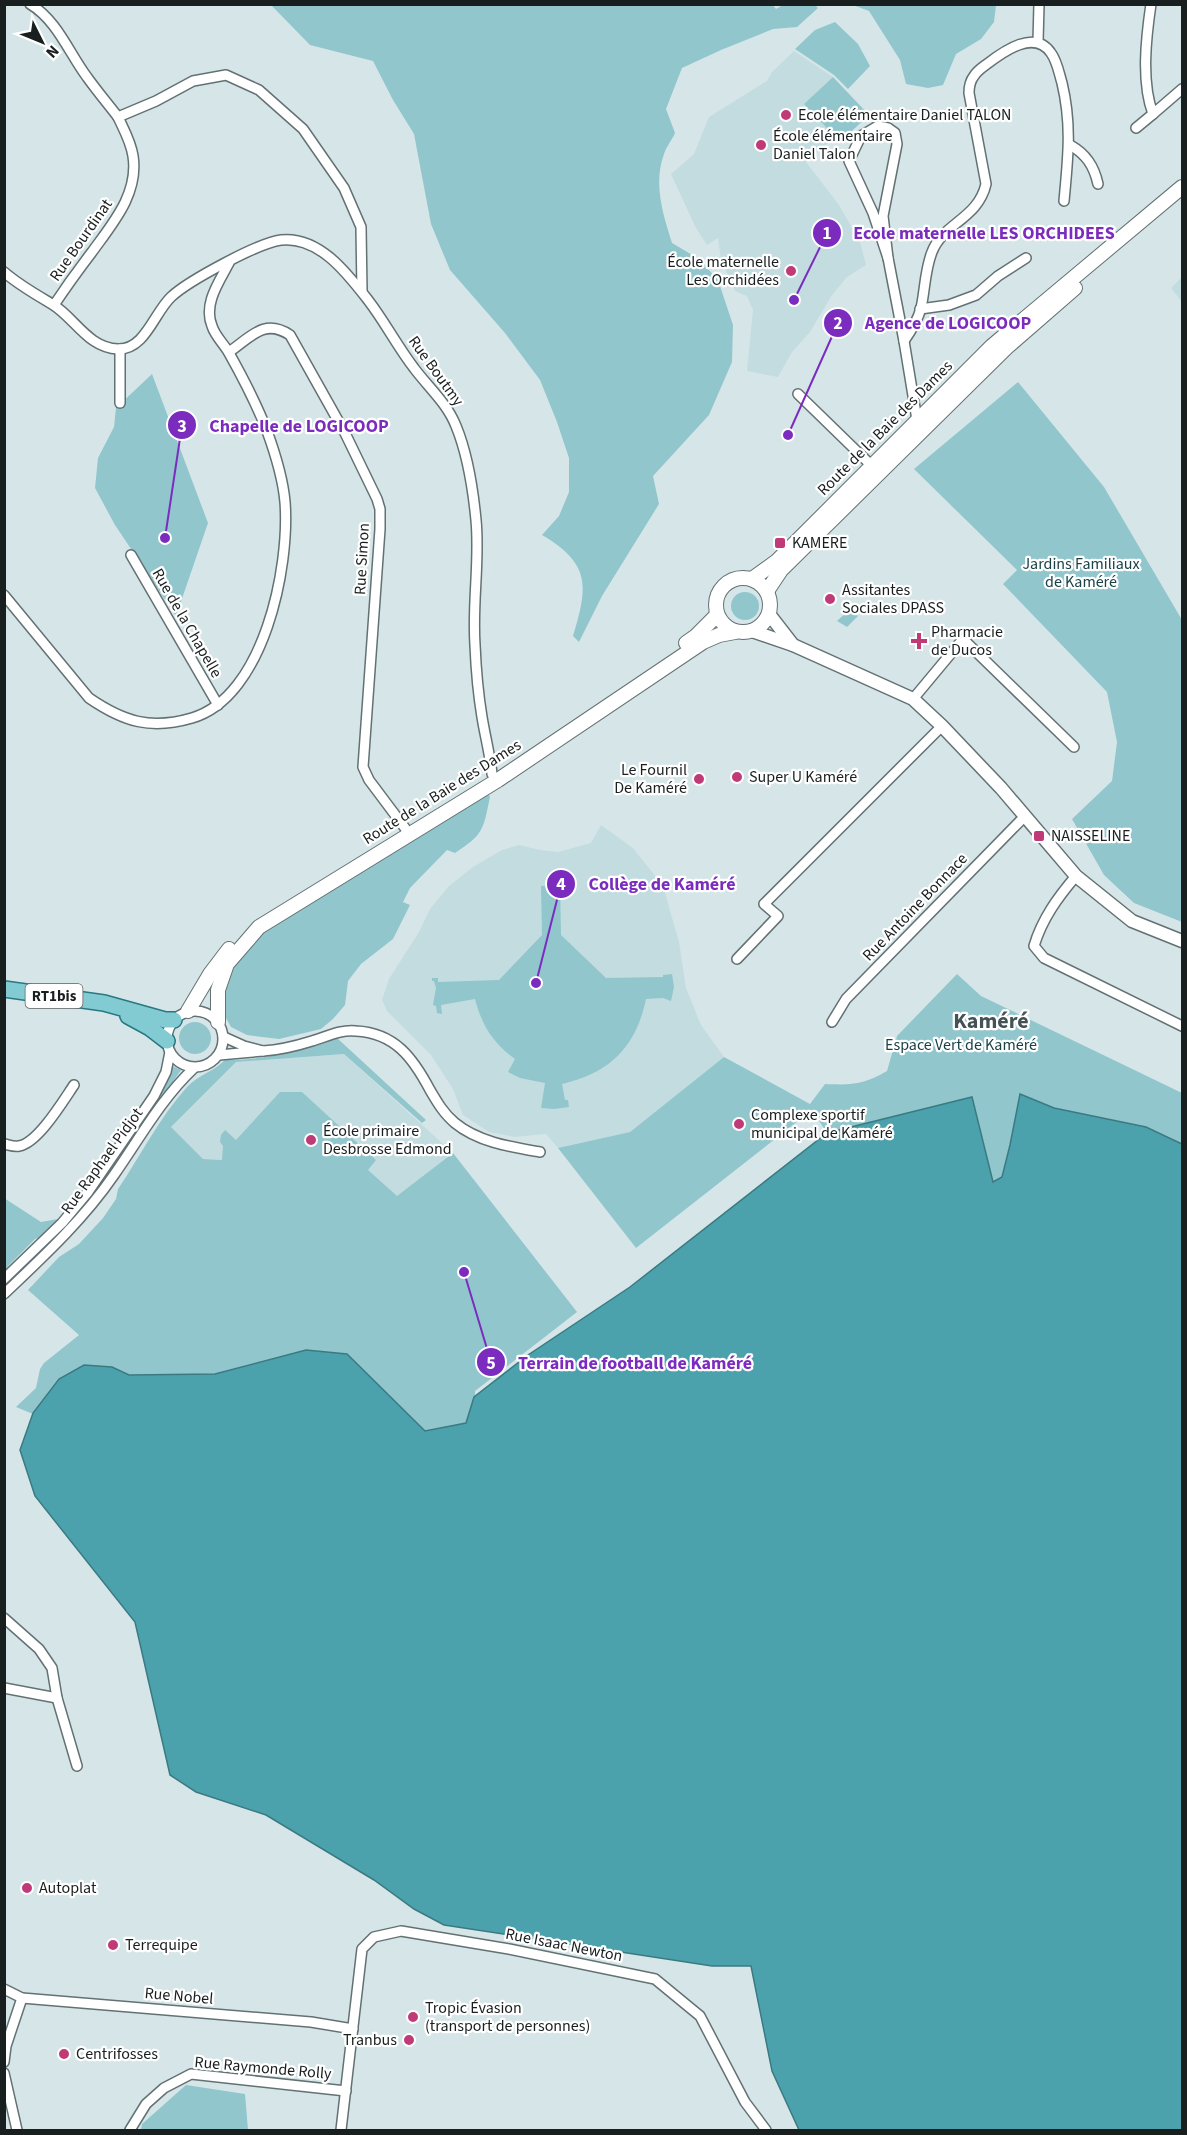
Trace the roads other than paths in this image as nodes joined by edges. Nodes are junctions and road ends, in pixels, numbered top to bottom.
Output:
1 (30, 4) edge
2 (1039, 4) edge
3 (1151, 4) edge
4 (1038, 42) junction
5 (1182, 89) edge
6 (1153, 114) junction
7 (118, 117) junction
8 (1136, 128) dead end
9 (1070, 145) junction
10 (1098, 184) dead end
11 (1182, 187) edge
12 (1182, 199) edge
13 (1064, 201) dead end
14 (888, 258) junction
15 (1026, 258) dead end
16 (229, 263) junction
17 (4, 272) edge
18 (362, 292) junction
19 (54, 305) junction
20 (920, 309) junction
21 (904, 341) junction
22 (120, 349) junction
23 (229, 352) junction
24 (798, 394) dead end
25 (120, 403) dead end
26 (917, 420) junction
27 (873, 466) junction
28 (131, 555) dead end
29 (752, 579) junction
30 (767, 591) junction
31 (4, 595) edge
32 (769, 614) junction
33 (717, 615) junction
34 (735, 632) junction
35 (752, 632) junction
36 (793, 645) junction
37 (913, 699) junction
38 (218, 705) junction
39 (942, 726) junction
40 (1074, 747) dead end
41 (492, 774) junction
42 (1024, 816) junction
43 (405, 828) junction
44 (1076, 876) junction
45 (1182, 941) edge
46 (737, 959) dead end
47 (4, 989) edge
48 (104, 1003) junction
49 (188, 1011) junction
50 (174, 1020) junction
51 (218, 1022) junction
52 (832, 1022) dead end
53 (1182, 1026) edge
54 (224, 1037) junction
55 (168, 1047) junction
56 (263, 1051) junction
57 (219, 1055) junction
58 (194, 1068) junction
59 (74, 1085) dead end
60 (4, 1144) edge
61 (540, 1152) dead end
62 (4, 1278) edge
63 (4, 1294) edge
64 (4, 1618) edge
65 (4, 1688) edge
66 (57, 1698) junction
67 (77, 1766) dead end
68 (4, 1989) edge
69 (22, 1998) junction
70 (353, 2029) junction
71 (4, 2062) edge
72 (4, 2073) edge
73 (346, 2091) junction
74 (17, 2130) edge
75 (130, 2130) edge
76 (341, 2130) edge
77 (766, 2130) edge

1 - 7 street, Rue Bourdinat
2 - 4 street
3 - 6 street
4 - 9 street
4 - 20 street
5 - 6 street
6 - 8 street
7 - 18 street
7 - 19 street, Rue Bourdinat
9 - 10 street
9 - 13 street
11 - 26 main road, Route de la Baie des Dames
12 - 30 main road, Route de la Baie des Dames
14 - 14 street
14 - 21 street
15 - 20 street
16 - 18 street, Rue Boutmy
16 - 22 street, Rue Boutmy
16 - 23 street
17 - 19 street
18 - 41 street, Rue Boutmy
19 - 22 street
20 - 21 street
21 - 26 street
22 - 25 street
23 - 38 street
23 - 43 street, Rue Simon
24 - 27 street
26 - 27 main road, Route de la Baie des Dames
27 - 29 main road, Route de la Baie des Dames
28 - 38 street, Rue de la Chapelle
29 - 30 main road
29 - 33 main road
30 - 32 main road
31 - 38 street
32 - 35 main road
32 - 36 street
33 - 34 main road
33 - 41 main road, Route de la Baie des Dames
34 - 35 main road
34 - 51 main road, Route de la Baie des Dames
35 - 36 street
36 - 37 street
37 - 39 street
37 - 40 street
39 - 42 street
39 - 46 street
41 - 43 main road, Route de la Baie des Dames
42 - 44 street
42 - 52 street, Rue Antoine Bonnace
43 - 49 main road, Route de la Baie des Dames
44 - 45 street
44 - 53 street
47 - 48 main road, RT1bis
48 - 50 main road, RT1bis
48 - 55 main road, RT1bis
49 - 50 street
49 - 51 street
50 - 55 street
51 - 54 street
54 - 56 street
54 - 57 street
55 - 58 street
55 - 62 street, Rue Raphael Pidjot
56 - 57 street
56 - 61 street
57 - 58 street
58 - 63 street, Rue Raphael Pidjot
59 - 60 street
64 - 66 street
65 - 66 street
66 - 67 street
68 - 69 street, Rue Nobel
69 - 70 street, Rue Nobel
69 - 71 street
70 - 73 street, Rue Isaac Newton
70 - 77 street, Rue Isaac Newton
72 - 74 street
73 - 75 street, Rue Raymonde Rolly
73 - 76 street, Rue Isaac Newton

